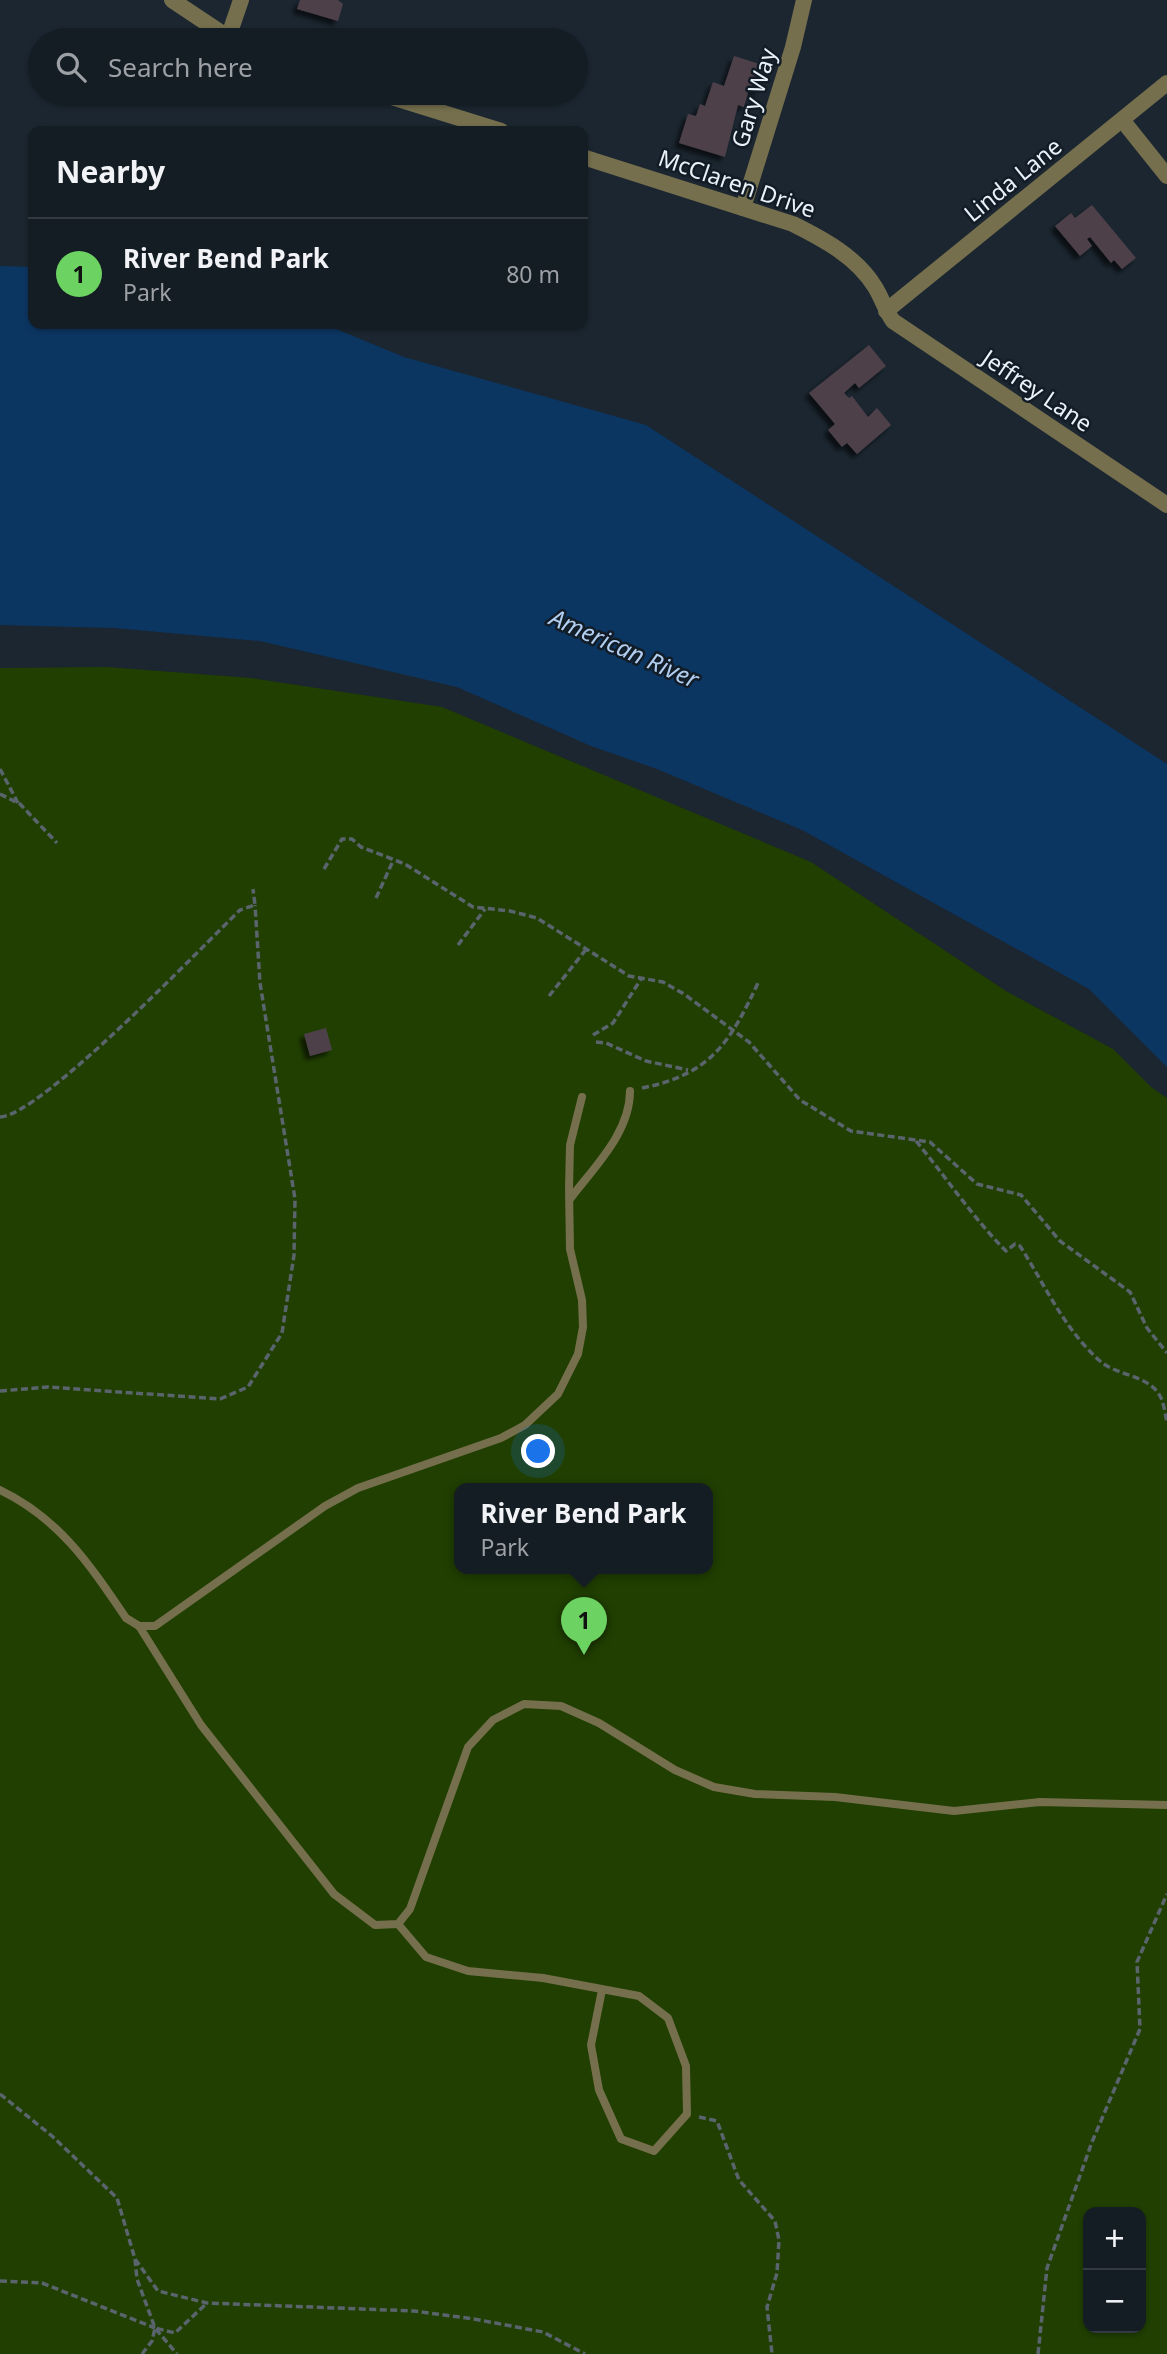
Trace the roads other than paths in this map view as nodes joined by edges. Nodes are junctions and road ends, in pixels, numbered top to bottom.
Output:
1 (172, 0) edge
2 (241, 0) edge
3 (804, 0) edge
4 (214, 28) edge
5 (233, 28) edge
6 (1167, 83) edge
7 (418, 105) edge
8 (1122, 121) junction
9 (485, 126) edge
10 (588, 159) edge
11 (1167, 176) edge
12 (743, 208) junction
13 (886, 311) junction
14 (1167, 505) edge
15 (630, 1091) road end
16 (582, 1097) dead end
17 (570, 1199) junction
18 (0, 1490) edge
19 (139, 1626) junction
20 (1167, 1805) edge
21 (398, 1924) junction
22 (602, 1990) junction

1 - 4 street
2 - 5 street
3 - 12 street, Gary Way
6 - 8 street, Linda Lane
7 - 9 street
8 - 11 street
8 - 13 street, Linda Lane
10 - 12 street, McClaren Drive
12 - 13 street, McClaren Drive
13 - 14 street, Jeffrey Lane
15 - 17 lane
16 - 17 lane
17 - 19 lane
18 - 19 lane
19 - 21 lane
20 - 21 lane
21 - 22 lane
22 - 22 lane

